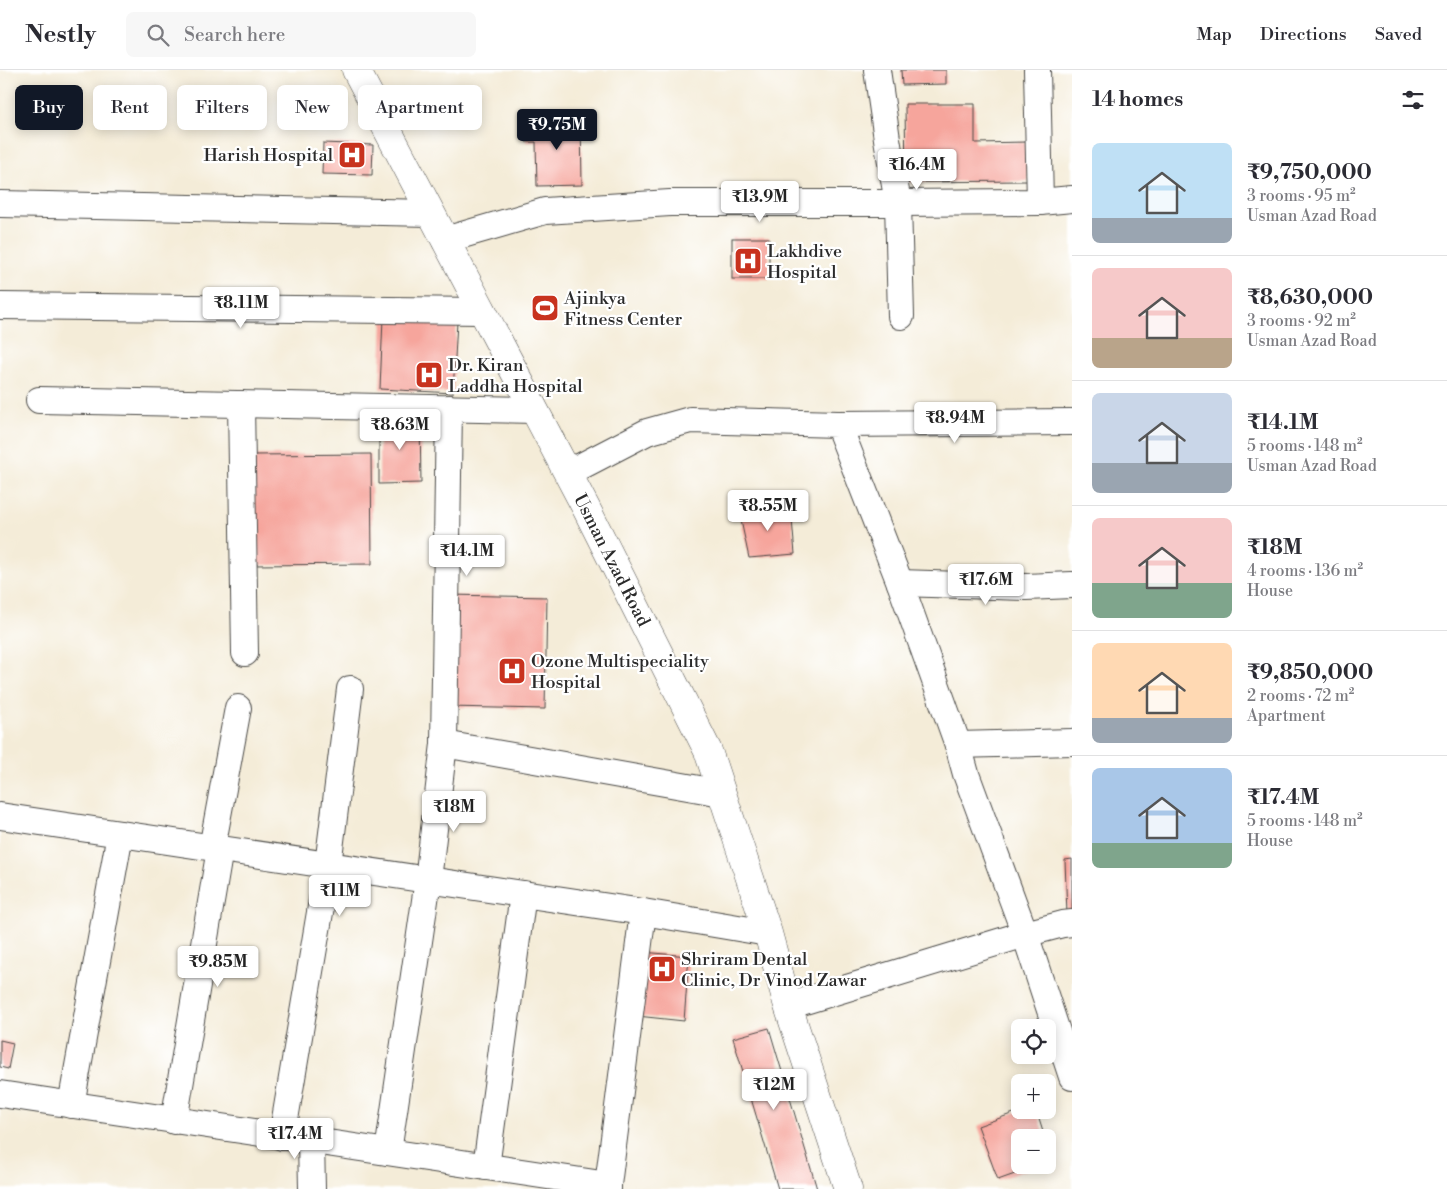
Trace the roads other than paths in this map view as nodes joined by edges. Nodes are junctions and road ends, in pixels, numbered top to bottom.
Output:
1 (356, 70) edge
2 (877, 70) edge
3 (1036, 70) edge
4 (1072, 199) edge
5 (1040, 202) junction
6 (898, 203) junction
7 (0, 204) edge
8 (430, 213) junction
9 (445, 240) junction
10 (0, 306) edge
11 (482, 311) junction
12 (901, 316) dead end
13 (39, 400) dead end
14 (241, 404) junction
15 (449, 408) junction
16 (534, 410) junction
17 (1072, 422) edge
18 (838, 424) junction
19 (568, 473) junction
20 (900, 583) junction
21 (1072, 584) edge
22 (245, 653) dead end
23 (350, 690) dead end
24 (238, 708) dead end
25 (1072, 742) edge
26 (444, 744) junction
27 (958, 745) junction
28 (722, 793) junction
29 (0, 816) edge
30 (120, 834) junction
31 (216, 848) junction
32 (328, 865) junction
33 (428, 880) junction
34 (523, 894) junction
35 (644, 912) junction
36 (1072, 923) edge
37 (768, 933) junction
38 (1025, 934) junction
39 (788, 1006) junction
40 (1072, 1078) edge
41 (0, 1094) edge
42 (70, 1105) junction
43 (174, 1121) junction
44 (282, 1137) junction
45 (311, 1141) junction
46 (388, 1152) junction
47 (486, 1167) junction
48 (608, 1187) edge
49 (312, 1189) edge
50 (848, 1189) edge

1 - 8 main road, Usman Azad Road
2 - 6 street
3 - 5 street
4 - 5 street
5 - 6 street
6 - 9 street
6 - 12 street
7 - 8 street
8 - 9 main road, Usman Azad Road
9 - 11 main road, Usman Azad Road
10 - 11 street
11 - 16 main road, Usman Azad Road
13 - 14 street
14 - 15 street
14 - 22 street
15 - 16 street
15 - 26 street
16 - 19 main road, Usman Azad Road
17 - 18 street
18 - 19 street
18 - 20 street
19 - 28 main road, Usman Azad Road
20 - 21 street
20 - 27 street
23 - 32 street
24 - 31 street
25 - 27 street
26 - 28 street
26 - 33 street
27 - 38 street
28 - 37 main road, Usman Azad Road
29 - 30 street
30 - 31 street
30 - 42 street
31 - 32 street
31 - 43 street
32 - 33 street
32 - 44 street
33 - 34 street
33 - 46 street
34 - 35 street
34 - 47 street
35 - 37 street
35 - 48 street
36 - 38 street
37 - 39 main road, Usman Azad Road
38 - 39 street
38 - 40 street
39 - 50 main road, Usman Azad Road
41 - 42 street
42 - 43 street
43 - 44 street
44 - 45 street
45 - 46 street
45 - 49 street
46 - 47 street
47 - 48 street

